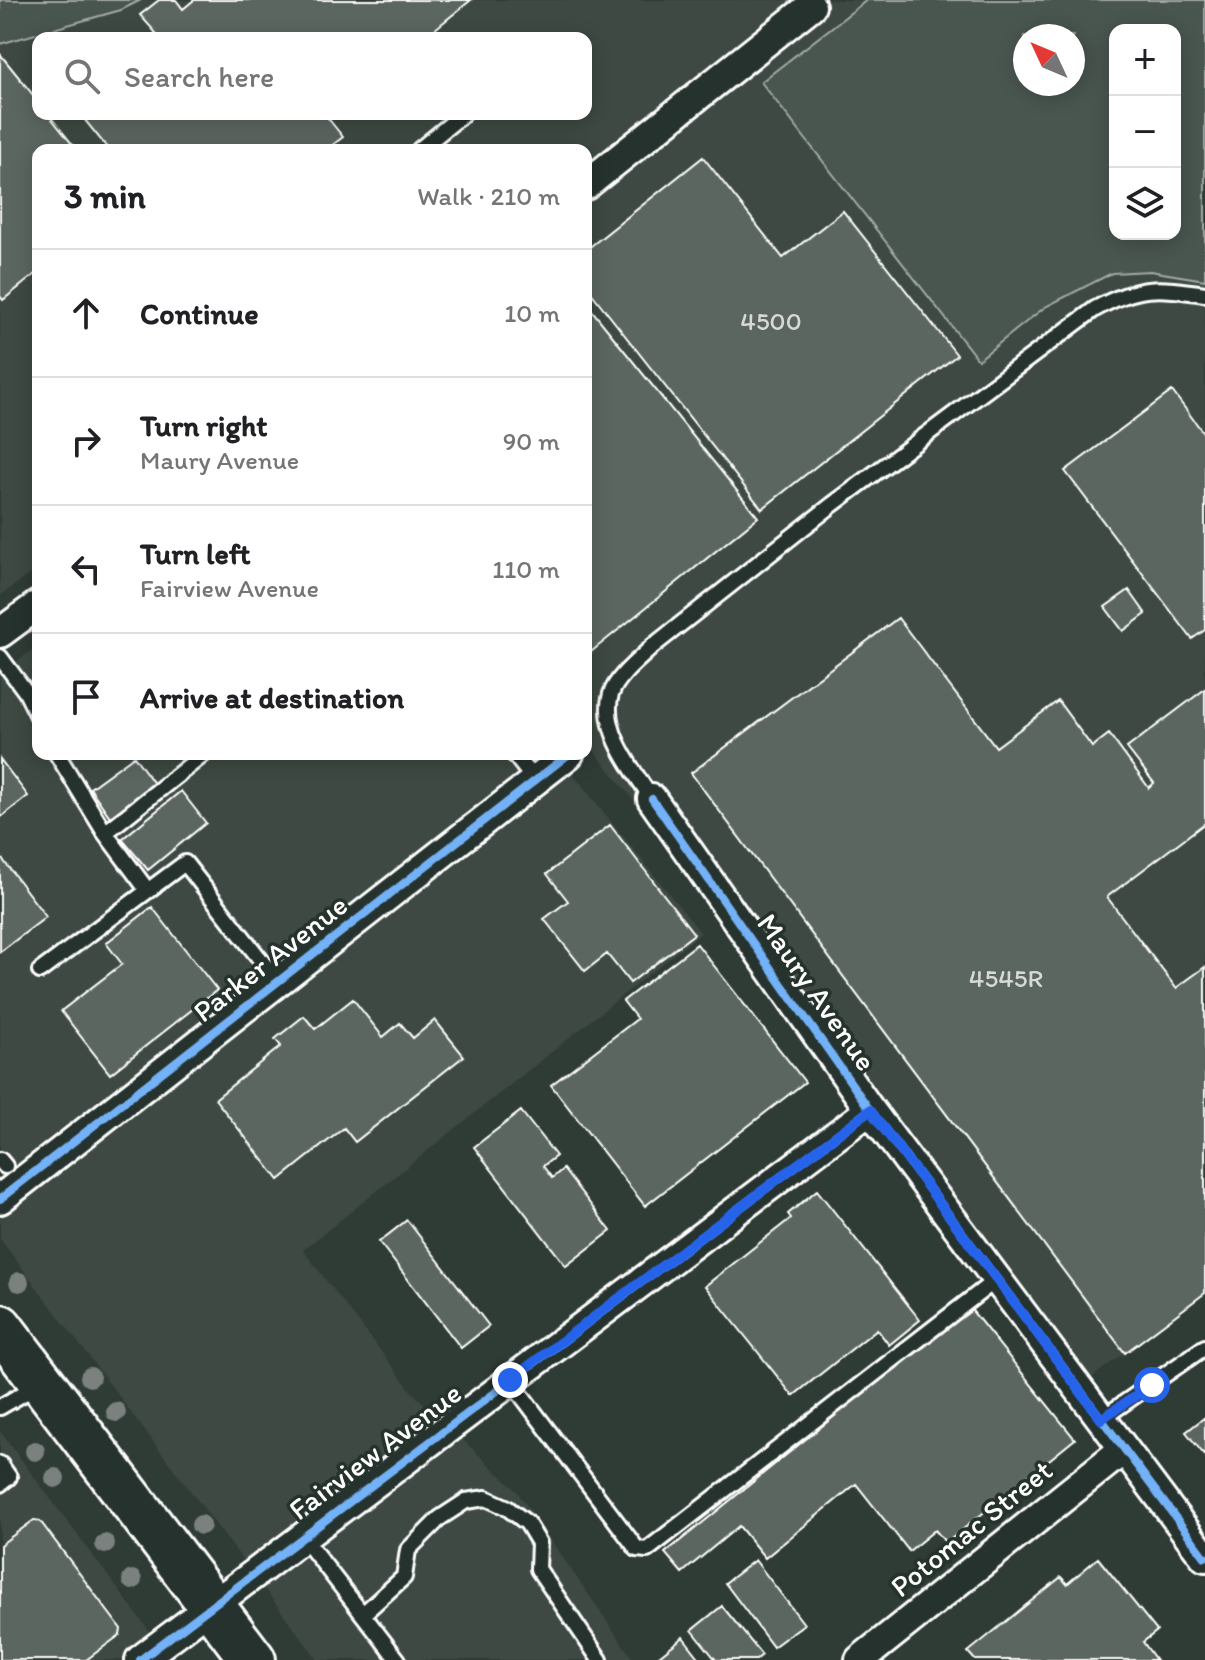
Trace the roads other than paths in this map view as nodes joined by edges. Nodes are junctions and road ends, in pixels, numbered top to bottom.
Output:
1 (811, 6) dead end
2 (456, 120) edge
3 (426, 144) edge
4 (592, 180) edge
5 (1205, 294) edge
6 (32, 609) edge
7 (0, 633) edge
8 (0, 657) edge
9 (32, 704) edge
10 (61, 760) edge
11 (196, 760) edge
12 (519, 760) edge
13 (561, 760) edge
14 (535, 781) junction
15 (652, 799) joint
16 (105, 833) junction
17 (148, 891) junction
18 (40, 971) dead end
19 (278, 982) junction
20 (870, 1110) junction
21 (0, 1199) edge
22 (997, 1279) junction
23 (0, 1327) edge
24 (1205, 1347) edge
25 (510, 1380) junction
26 (42, 1382) junction
27 (0, 1407) edge
28 (1101, 1419) junction
29 (1124, 1449) junction
30 (0, 1464) edge
31 (0, 1484) edge
32 (302, 1536) junction
33 (1205, 1557) edge
34 (211, 1605) junction
35 (363, 1614) junction
36 (140, 1660) edge
37 (253, 1660) edge
38 (398, 1660) edge
39 (600, 1660) edge
40 (860, 1660) edge

1 - 4 street
2 - 3 lane
5 - 15 lane
6 - 7 street
8 - 9 lane
10 - 16 lane
11 - 16 lane
12 - 14 lane
13 - 14 street, Parker Avenue
14 - 19 street, Parker Avenue
15 - 20 street, Maury Avenue
16 - 17 lane
17 - 18 lane
17 - 19 lane
19 - 21 street, Parker Avenue
20 - 22 street, Maury Avenue
20 - 25 street, Fairview Avenue
22 - 25 lane
22 - 28 street, Maury Avenue
23 - 26 main road
24 - 28 lane
25 - 32 street, Fairview Avenue
26 - 27 lane
26 - 34 main road
28 - 29 street, Maury Avenue
29 - 33 street, Maury Avenue
29 - 40 street, Potomac Street
30 - 31 lane
32 - 34 street, Fairview Avenue
32 - 35 lane
34 - 36 street, Fairview Avenue
34 - 37 main road
35 - 38 lane
35 - 39 lane

